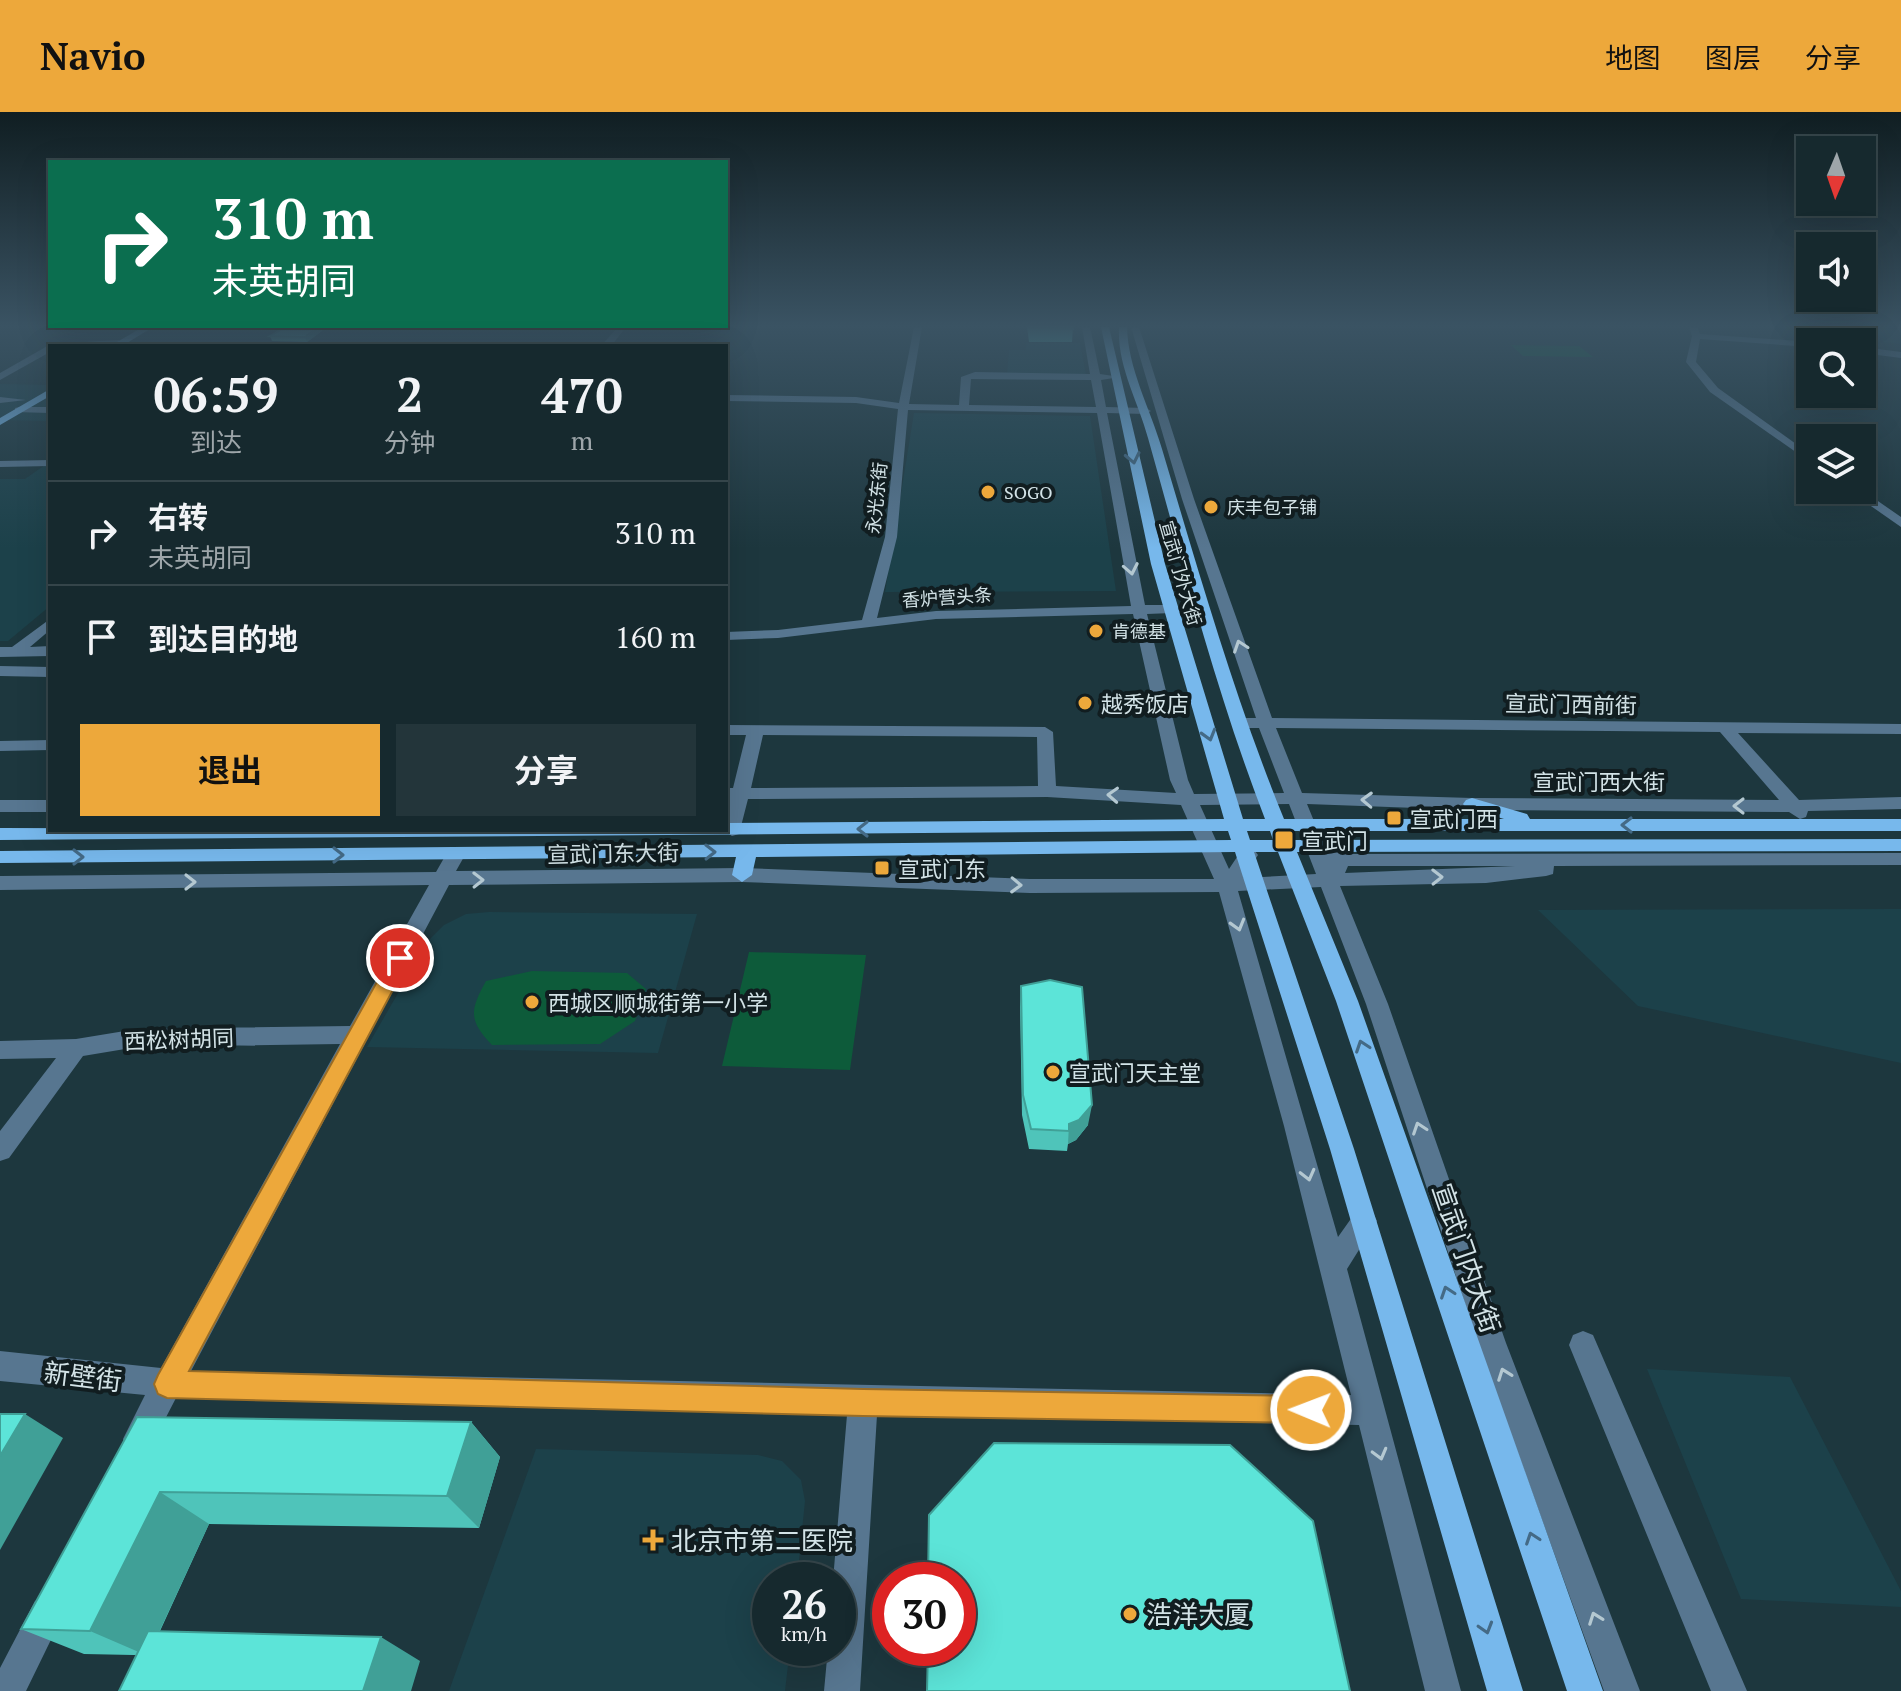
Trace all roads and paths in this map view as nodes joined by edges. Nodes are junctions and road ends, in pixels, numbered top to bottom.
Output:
1 (3, 401) edge
2 (26, 401) edge
3 (30, 401) edge
4 (861, 401) edge
5 (904, 401) edge
6 (964, 401) edge
7 (1098, 401) edge
8 (1121, 401) edge
9 (1143, 401) edge
10 (1153, 401) edge
11 (1730, 401) edge
12 (20, 405) junction
13 (903, 407) junction
14 (964, 408) junction
15 (48, 410) edge
16 (1100, 411) junction
17 (1123, 411) junction
18 (1146, 411) junction
19 (0, 414) edge
20 (0, 422) edge
21 (1796, 449) edge
22 (48, 463) edge
23 (0, 464) edge
24 (1876, 503) edge
25 (1894, 514) edge
26 (1901, 523) edge
27 (1172, 609) junction
28 (1139, 610) junction
29 (868, 623) junction
30 (48, 624) edge
31 (728, 636) edge
32 (48, 651) edge
33 (8, 652) edge
34 (0, 671) edge
35 (48, 672) edge
36 (1241, 723) junction
37 (1266, 724) junction
38 (1725, 728) junction
39 (1901, 729) edge
40 (728, 730) edge
41 (756, 730) junction
42 (48, 745) edge
43 (0, 746) edge
44 (1047, 791) junction
45 (734, 794) edge
46 (1266, 798) junction
47 (1297, 798) junction
48 (1227, 799) junction
49 (1191, 800) junction
50 (1901, 803) edge
51 (1472, 804) junction
52 (0, 806) edge
53 (48, 806) edge
54 (1795, 806) junction
55 (1541, 824) junction
56 (1236, 825) junction
57 (1901, 825) edge
58 (1810, 826) junction
59 (728, 830) edge
60 (732, 830) junction
61 (53, 832) edge
62 (0, 834) edge
63 (1283, 836) junction
64 (1312, 836) junction
65 (1901, 845) edge
66 (1247, 851) junction
67 (747, 852) junction
68 (455, 855) junction
69 (0, 857) edge
70 (1901, 859) edge
71 (1901, 868) edge
72 (1337, 870) junction
73 (742, 875) junction
74 (442, 881) junction
75 (1301, 881) junction
76 (0, 883) edge
77 (1258, 884) junction
78 (1227, 886) junction
79 (358, 1035) junction
80 (76, 1048) junction
81 (0, 1050) edge
82 (0, 1150) edge
83 (1364, 1221) junction
84 (1332, 1268) junction
85 (1583, 1345) dead end
86 (0, 1366) edge
87 (167, 1384) junction
88 (863, 1403) junction
89 (1368, 1410) junction
90 (123, 1467) edge
91 (59, 1591) edge
92 (7, 1691) edge
93 (842, 1691) edge
94 (1443, 1691) edge
95 (1505, 1691) edge
96 (1585, 1691) edge
97 (1622, 1691) edge
98 (1729, 1691) edge

1 - 12 street
2 - 12 main road
3 - 12 main road
4 - 13 street
5 - 13 street, 永光东街
6 - 14 street
7 - 16 street
8 - 17 main road, 宣武门外大街
9 - 18 main road, 宣武门外大街
37 -> 10 street
11 - 21 street
12 - 15 street
12 - 19 main road
12 - 20 main road
13 - 14 street
13 - 29 street, 永光东街
14 - 16 street
16 - 17 street
16 -> 28 street
17 - 18 street
17 -> 27 main road, 宣武门外大街
18 - 36 main road, 宣武门外大街
22 - 23 street
24 - 25 street
25 - 26 street
27 - 28 street, 香炉营头条
27 -> 48 main road, 宣武门外大街
28 - 29 street, 香炉营头条
28 - 49 street
29 - 31 street, 香炉营头条
30 - 33 street
32 - 33 street
34 - 35 street
36 - 37 street, 宣武门西前街
36 - 46 main road, 宣武门外大街
37 - 38 street, 宣武门西前街
37 - 47 street
38 - 39 street, 宣武门西前街
38 - 54 street
40 - 41 street
41 - 44 street
41 - 45 street
42 - 43 street
44 - 45 street
49 -> 44 street
45 - 60 street
46 - 47 street, 宣武门西大街
46 - 48 street, 宣武门西大街
46 - 63 main road, 宣武门外大街
51 -> 47 street, 宣武门西大街
47 - 64 street
48 - 49 street, 宣武门西大街
48 - 56 main road, 宣武门外大街
49 - 78 street
50 - 54 street, 宣武门西大街
54 -> 51 street, 宣武门西大街
51 - 55 main road
52 - 53 street
54 - 58 street
58 -> 55 main road, 宣武门西大街
55 - 64 main road, 宣武门西大街
56 -> 60 main road, 宣武门东大街
56 - 63 main road, 宣武门东大街
56 - 66 main road, 宣武门外大街
57 - 58 main road, 宣武门西大街
59 - 60 main road, 宣武门东大街
61 - 62 main road, 宣武门东大街
63 - 64 main road
63 - 66 main road, 宣武门东大街
63 - 75 main road, 宣武门内大街
64 - 65 main road
64 - 72 street
66 - 67 main road, 宣武门东大街
66 - 77 main road, 宣武门外大街
66 - 78 street
68 -> 67 main road, 宣武门东大街
67 - 73 main road
69 -> 68 main road, 宣武门东大街
68 - 74 street
70 - 72 street
72 -> 71 street
72 - 75 street, 宣武门东大街
97 -> 72 street
74 -> 73 street, 宣武门东大街
73 -> 78 street, 宣武门东大街
76 -> 74 street, 宣武门东大街
74 - 79 street
75 - 77 street, 宣武门东大街
96 -> 75 main road, 宣武门内大街
77 - 78 street, 宣武门东大街
77 - 83 main road
78 -> 84 street
79 - 80 street, 西松树胡同
79 - 87 street
80 - 81 street, 西松树胡同
80 - 82 street
83 - 84 street
83 -> 95 main road
84 - 89 street
85 - 98 street
86 - 87 street, 新壁街
87 - 88 street, 新壁街
87 - 90 street
88 - 89 street, 新壁街
88 - 93 street
89 -> 94 street
91 - 92 street

